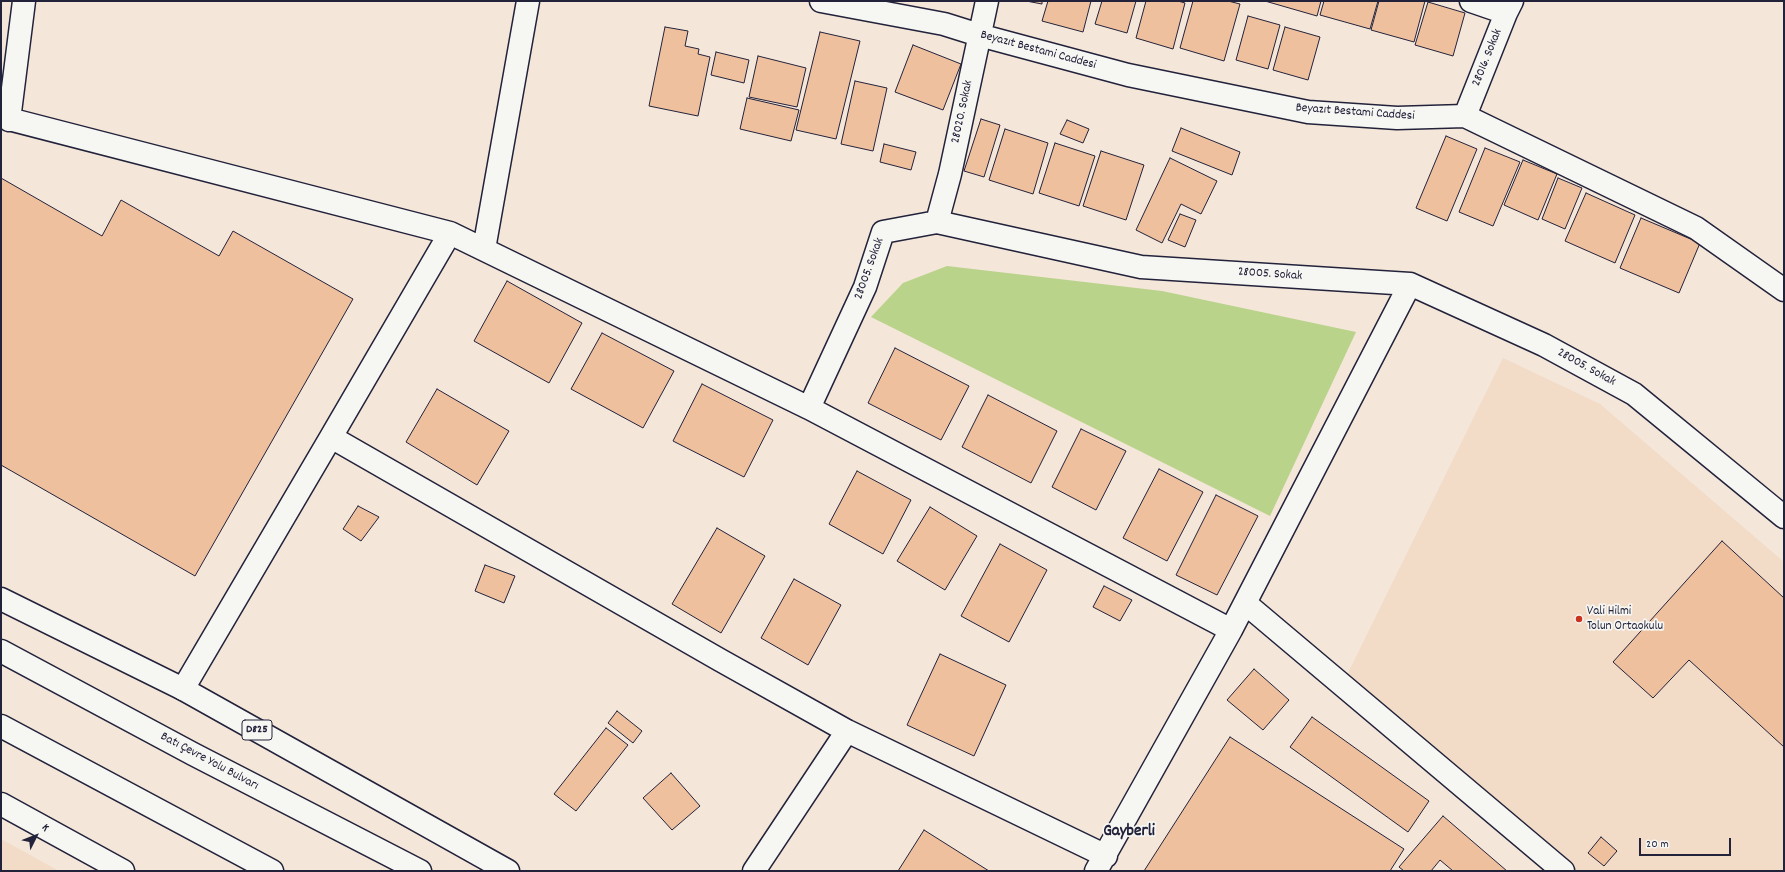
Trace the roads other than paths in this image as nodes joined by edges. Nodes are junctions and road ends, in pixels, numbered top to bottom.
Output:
1 (24, 1) edge
2 (528, 1) edge
3 (821, 1) edge
4 (987, 1) edge
5 (1471, 1) edge
6 (1509, 7) edge
7 (979, 35) junction
8 (1465, 116) junction
9 (5, 119) edge
10 (937, 222) junction
11 (450, 233) junction
12 (484, 249) junction
13 (1410, 284) junction
14 (1784, 290) edge
15 (809, 408) junction
16 (332, 437) junction
17 (1784, 517) edge
18 (1, 599) edge
19 (1245, 603) junction
20 (1231, 630) junction
21 (1, 651) edge
22 (183, 689) junction
23 (1, 726) edge
24 (847, 731) junction
25 (1, 804) edge
26 (1101, 863) edge
27 (123, 871) edge
28 (272, 871) edge
29 (420, 871) edge
30 (508, 871) edge
31 (754, 871) edge
32 (1563, 871) edge

1 - 9 main road
2 - 12 main road
3 - 7 main road, Beyazıt Bestami Caddesi
4 - 7 main road, 28020. Sokak
5 - 6 main road
6 - 8 main road, 28016. Sokak
7 - 8 main road, Beyazıt Bestami Caddesi
7 - 10 main road, 28020. Sokak
8 - 14 main road, Beyazıt Bestami Caddesi
9 - 11 main road
10 - 13 main road, 28005. Sokak
10 - 15 main road, 28005. Sokak
11 - 12 main road
11 - 16 main road
12 - 15 main road
13 - 17 main road, 28005. Sokak
13 - 19 main road
15 - 20 main road
16 - 22 main road
16 - 24 main road
18 - 22 main road, D825
19 - 20 main road
19 - 32 main road
20 - 26 main road
21 - 29 main road, Batı Çevre Yolu Bulvarı
22 - 30 main road, D825
23 - 28 main road
24 - 26 main road
24 - 31 main road
25 - 27 main road

